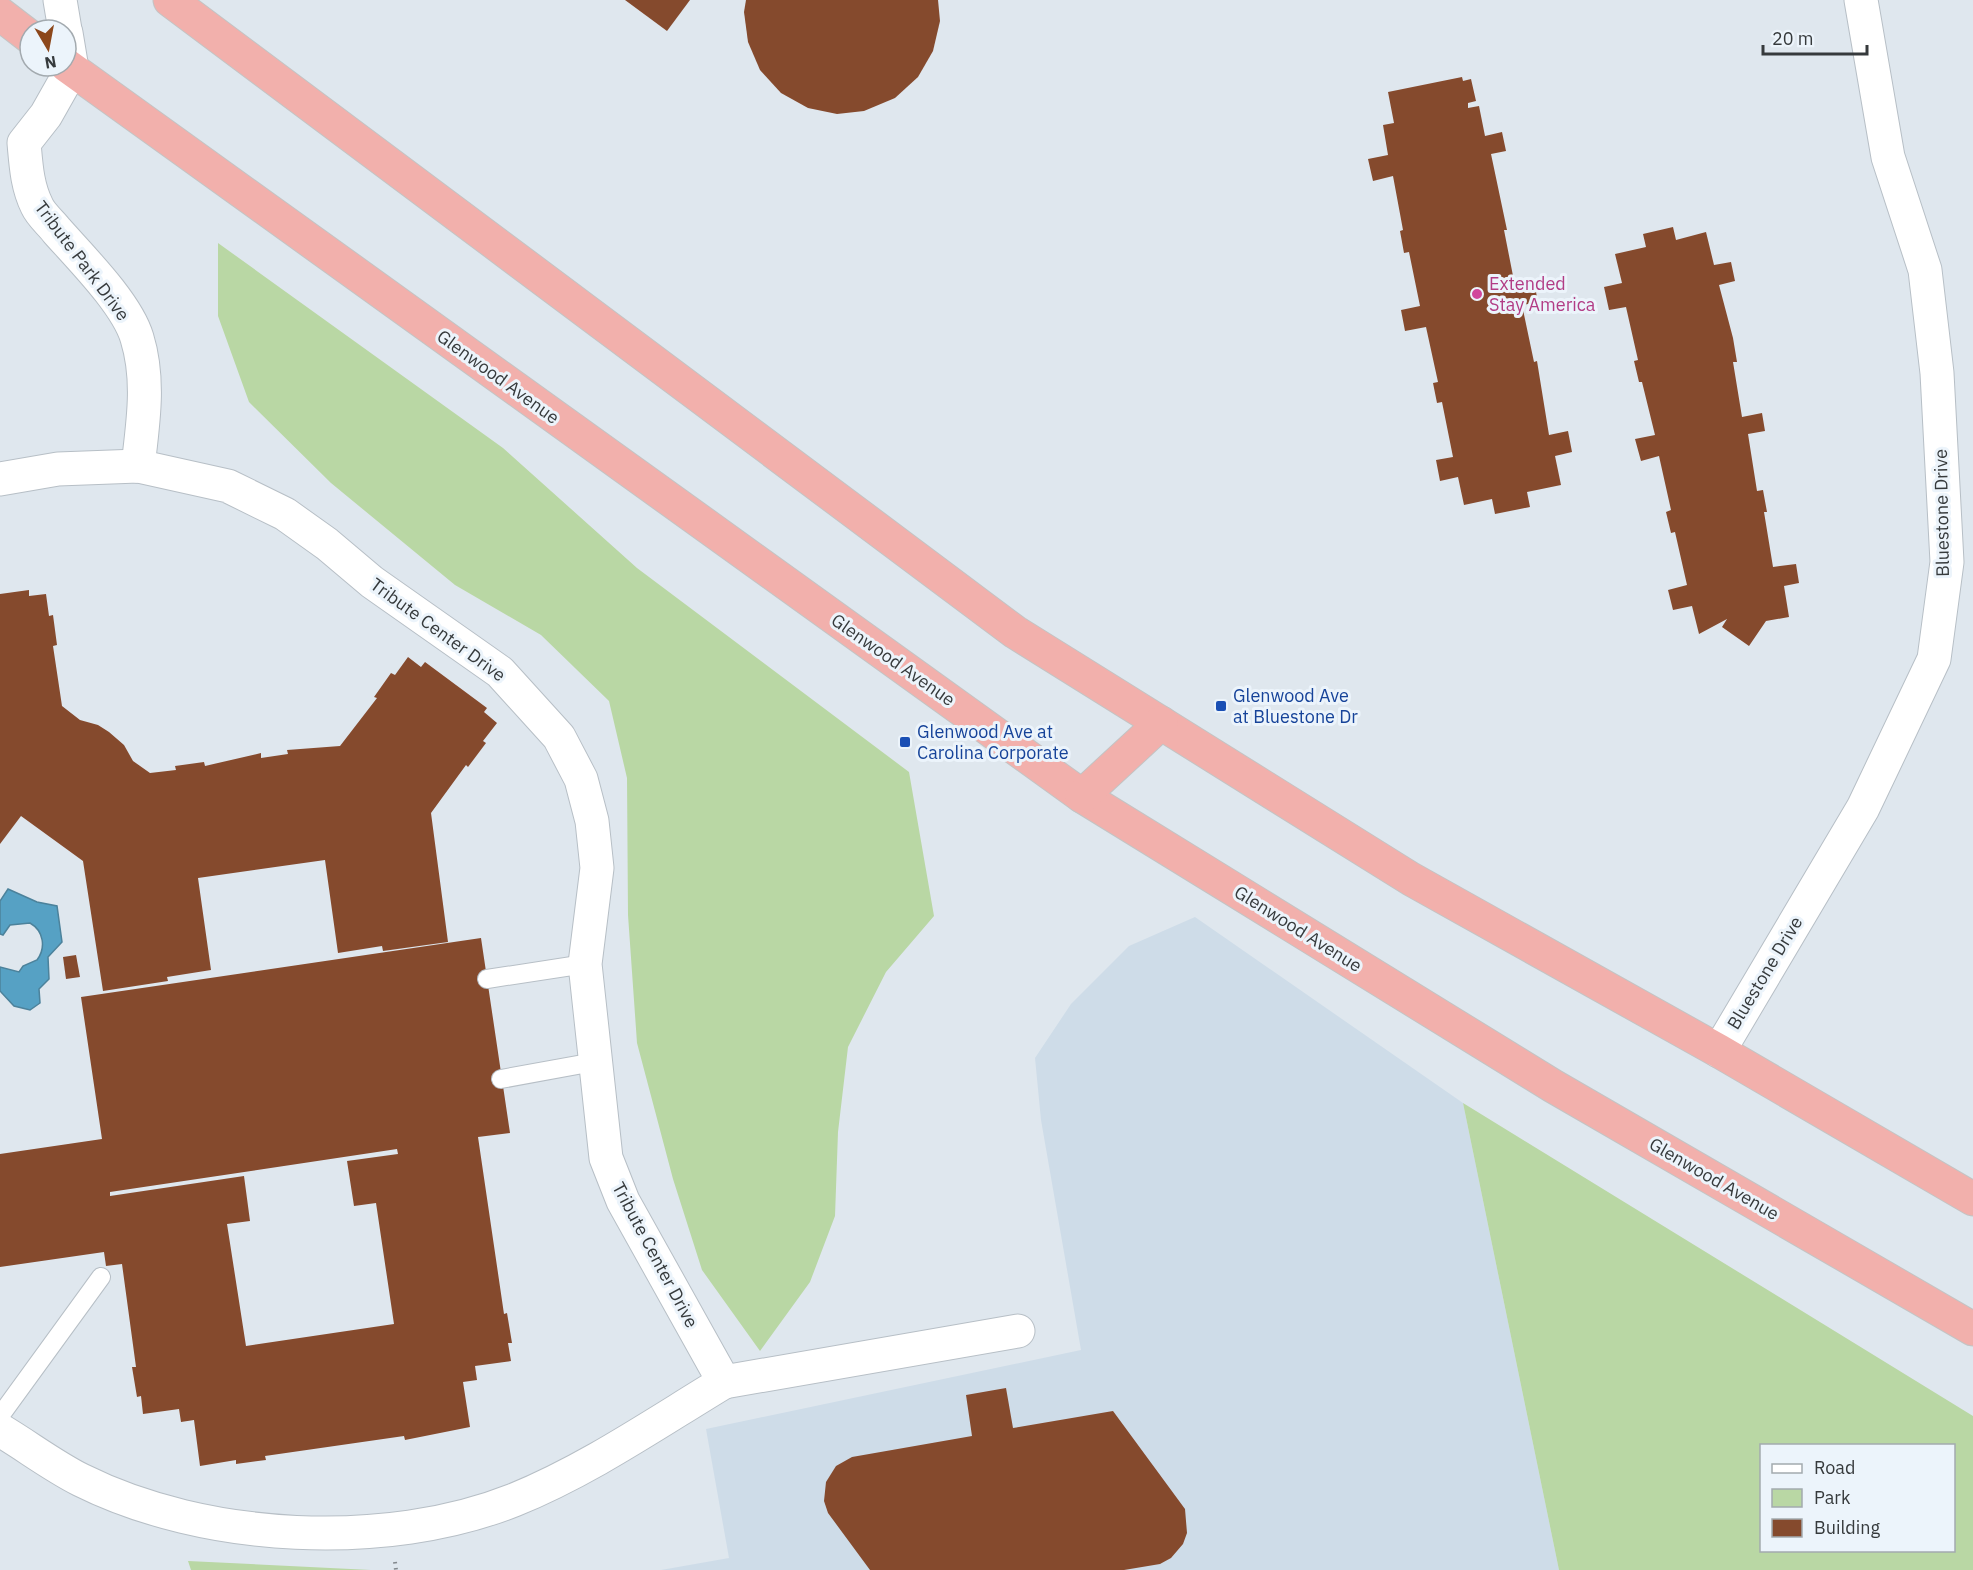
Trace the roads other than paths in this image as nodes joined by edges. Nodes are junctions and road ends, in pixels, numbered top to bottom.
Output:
1 (60, 0) edge
2 (170, 0) edge
3 (1861, 0) edge
4 (0, 15) edge
5 (63, 18) edge
6 (18, 28) edge
7 (78, 73) edge
8 (64, 78) edge
9 (138, 466) junction
10 (0, 479) edge
11 (1161, 723) junction
12 (1082, 796) junction
13 (585, 964) junction
14 (487, 979) dead end
15 (1719, 1051) junction
16 (594, 1062) junction
17 (501, 1078) dead end
18 (1973, 1199) edge
19 (101, 1277) dead end
20 (1973, 1329) edge
21 (1018, 1331) dead end
22 (724, 1382) junction
23 (0, 1416) edge
24 (0, 1430) edge

1 - 5 street
2 - 11 highway
3 - 15 street, Bluestone Drive
4 - 6 highway
7 - 12 highway, Glenwood Avenue
8 - 9 street, Tribute Park Drive
9 - 10 street, Tribute Center Drive
9 - 13 street, Tribute Center Drive
11 - 12 highway
11 - 15 highway
12 - 20 highway, Glenwood Avenue
13 - 14 lane
13 - 16 street, Tribute Center Drive
15 - 18 highway
16 - 17 lane
16 - 22 street, Tribute Center Drive
19 - 23 lane
21 - 22 street
22 - 24 street

